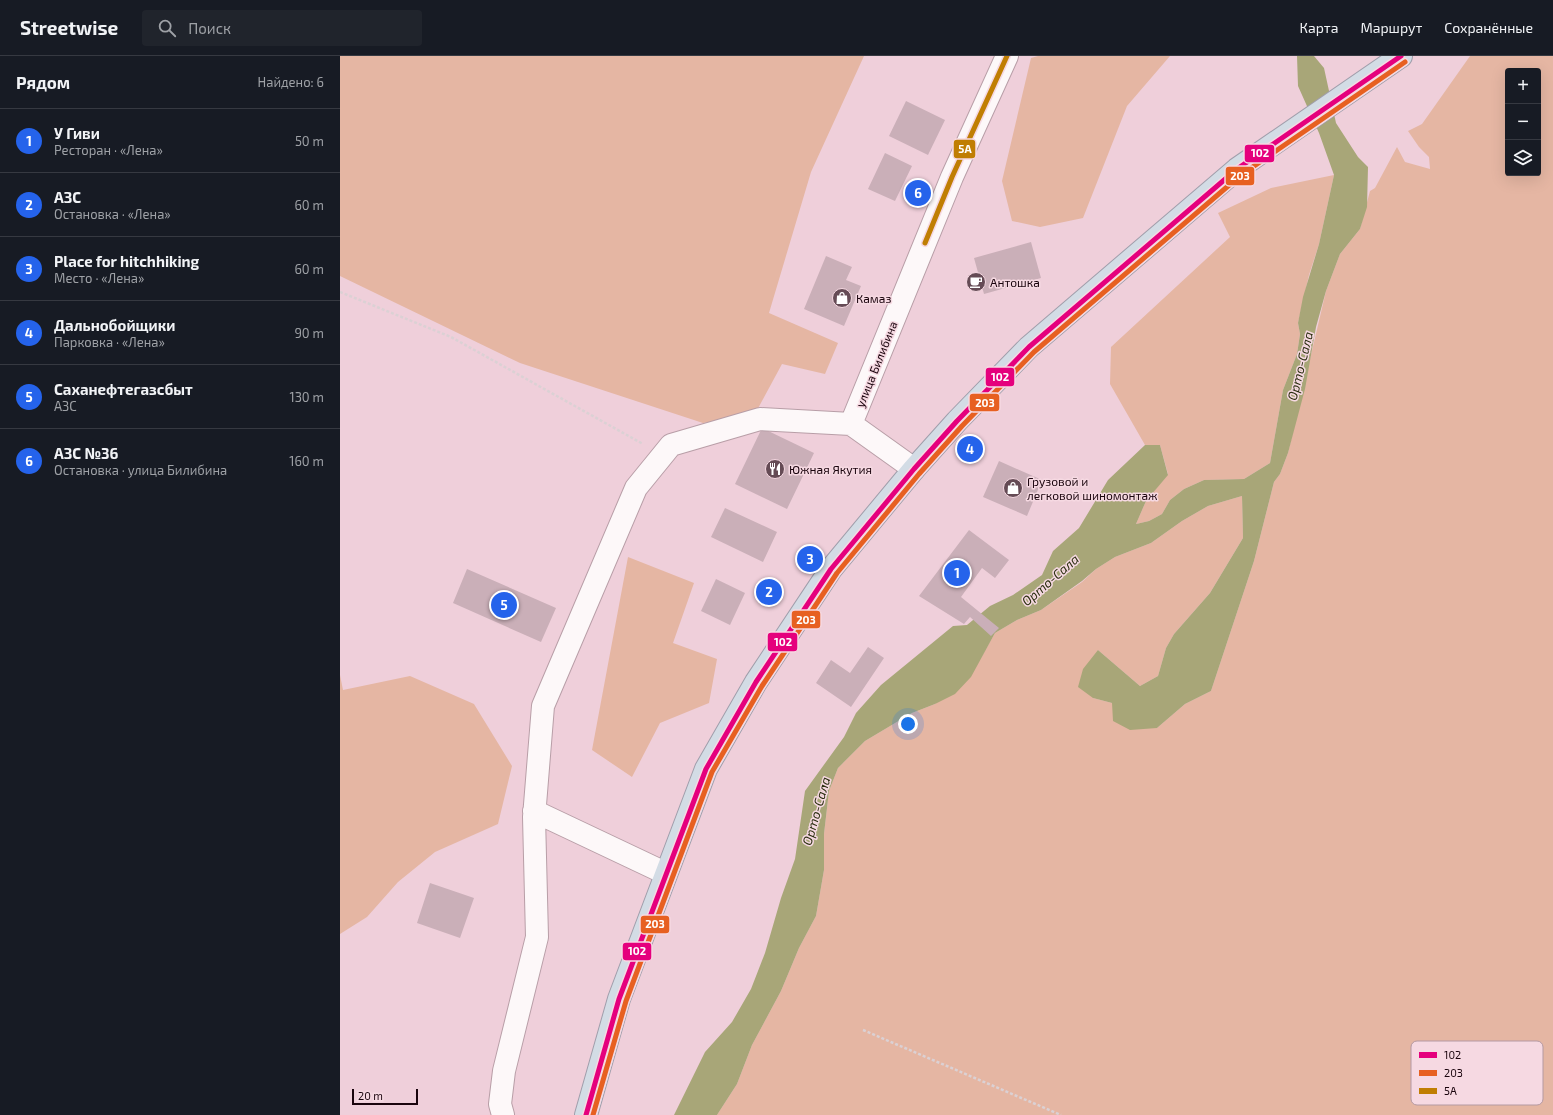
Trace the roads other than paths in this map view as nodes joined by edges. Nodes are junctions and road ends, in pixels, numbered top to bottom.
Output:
1 (1007, 56) edge
2 (1401, 56) edge
3 (851, 424) junction
4 (914, 469) junction
5 (534, 811) junction
6 (665, 873) junction
7 (503, 1115) edge
8 (586, 1115) edge

1 - 3 street, улица Билибина
2 - 4 highway
3 - 4 street
3 - 5 street
4 - 6 highway
5 - 6 street
5 - 7 street
6 - 8 highway

